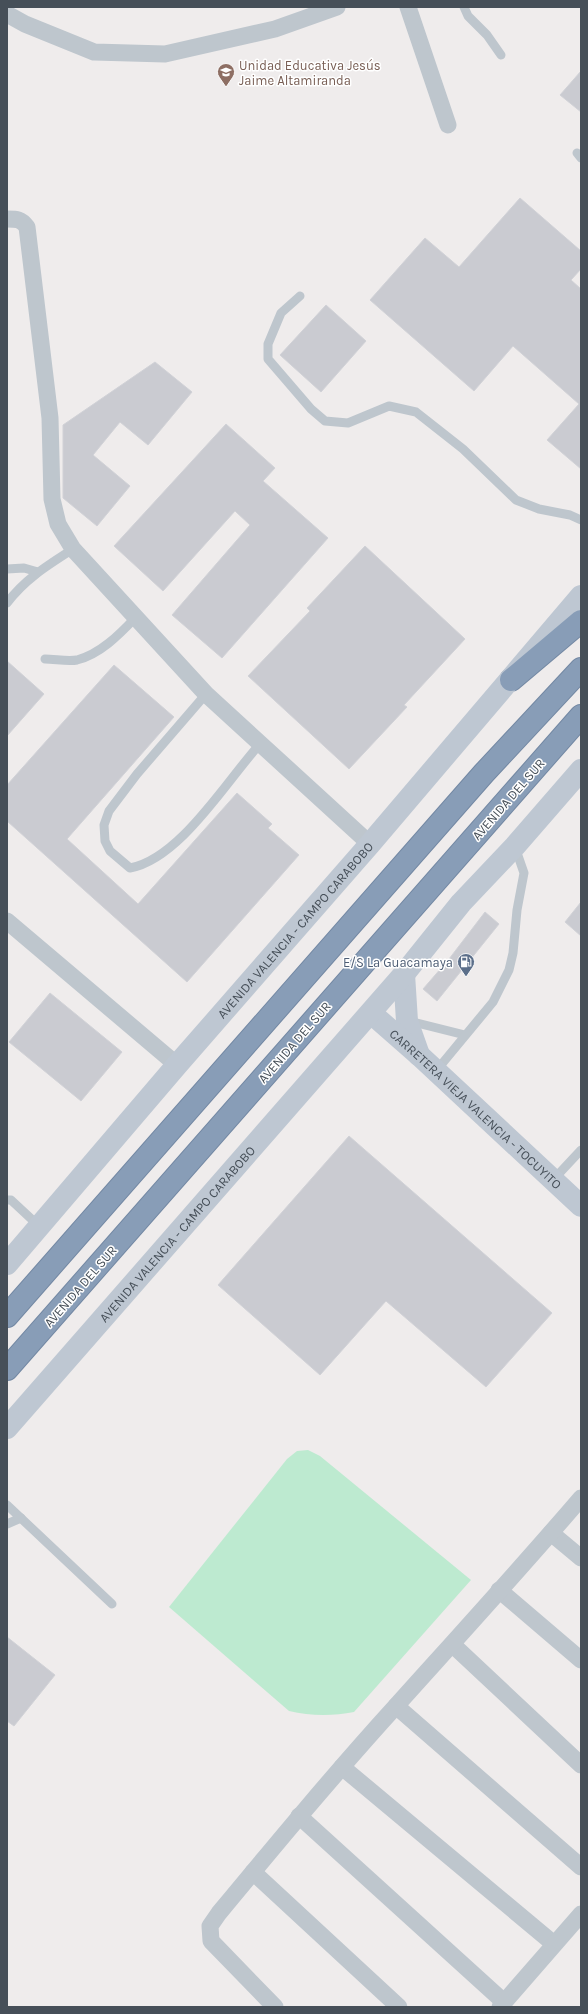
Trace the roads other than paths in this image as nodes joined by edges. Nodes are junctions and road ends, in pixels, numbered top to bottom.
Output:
1 (338, 7) edge
2 (408, 7) edge
3 (464, 7) edge
4 (7, 14) edge
5 (501, 55) dead end
6 (448, 125) dead end
7 (7, 219) edge
8 (300, 296) dead end
9 (581, 520) edge
10 (73, 549) junction
11 (7, 569) edge
12 (38, 572) junction
13 (581, 596) edge
14 (7, 603) edge
15 (135, 618) junction
16 (581, 621) edge
17 (45, 659) dead end
18 (581, 669) edge
19 (511, 680) junction
20 (206, 694) junction
21 (581, 716) edge
22 (260, 744) junction
23 (581, 770) edge
24 (581, 782) edge
25 (550, 804) junction
26 (370, 844) junction
27 (515, 846) junction
28 (7, 921) edge
29 (404, 974) junction
30 (371, 1013) junction
31 (407, 1020) junction
32 (465, 1035) junction
33 (420, 1056) junction
34 (177, 1065) junction
35 (436, 1071) junction
36 (581, 1150) edge
37 (553, 1180) junction
38 (7, 1200) edge
39 (581, 1206) edge
40 (40, 1226) junction
41 (7, 1264) edge
42 (7, 1316) edge
43 (7, 1369) edge
44 (7, 1428) edge
45 (581, 1498) edge
46 (7, 1505) edge
47 (21, 1518) junction
48 (7, 1524) edge
49 (551, 1533) junction
50 (581, 1558) edge
51 (499, 1590) junction
52 (112, 1604) dead end
53 (453, 1645) junction
54 (581, 1660) edge
55 (396, 1706) junction
56 (581, 1765) edge
57 (342, 1767) junction
58 (299, 1816) junction
59 (581, 1867) edge
60 (253, 1872) junction
61 (581, 1914) edge
62 (554, 1944) junction
63 (502, 2005) edge
64 (275, 2007) edge
65 (399, 2007) edge

1 - 4 street
2 - 6 street
3 - 5 lane
7 - 10 street
8 - 9 lane
10 - 12 lane
10 - 15 street
11 - 12 lane
12 - 14 lane
13 - 19 street, AVENIDA VALENCIA - CAMPO CARABOBO
15 - 17 lane
15 - 20 street
16 - 19 highway
18 - 42 highway
19 - 26 street, AVENIDA VALENCIA - CAMPO CARABOBO
20 - 22 street
20 - 22 lane
21 - 43 highway, AVENIDA DEL SUR
22 - 26 street
23 - 25 street, AVENIDA VALENCIA - CAMPO CARABOBO
24 - 25 street, AVENIDA VALENCIA - CAMPO CARABOBO
25 - 27 street, AVENIDA VALENCIA - CAMPO CARABOBO
26 - 34 street, AVENIDA VALENCIA - CAMPO CARABOBO
27 - 29 street, AVENIDA VALENCIA - CAMPO CARABOBO
27 - 32 lane
28 - 34 street
29 - 30 street, AVENIDA VALENCIA - CAMPO CARABOBO
29 - 31 street
30 - 33 street, CARRETERA VIEJA VALENCIA - TOCUYITO
30 - 44 street, AVENIDA VALENCIA - CAMPO CARABOBO
31 - 32 lane
31 - 33 street
32 - 35 lane
33 - 35 street, CARRETERA VIEJA VALENCIA - TOCUYITO
34 - 40 street, AVENIDA VALENCIA - CAMPO CARABOBO
35 - 37 street, CARRETERA VIEJA VALENCIA - TOCUYITO
36 - 37 lane
37 - 39 street, CARRETERA VIEJA VALENCIA - TOCUYITO
38 - 40 lane
40 - 41 street, AVENIDA VALENCIA - CAMPO CARABOBO
45 - 49 street
46 - 47 lane
47 - 48 lane
47 - 52 lane
49 - 50 street
49 - 51 street
51 - 53 street
51 - 54 street
53 - 55 street
53 - 56 street
55 - 57 street
55 - 59 street
57 - 58 street
57 - 62 street
58 - 60 street
58 - 63 street
60 - 64 street
60 - 65 street
61 - 62 street
62 - 63 street

